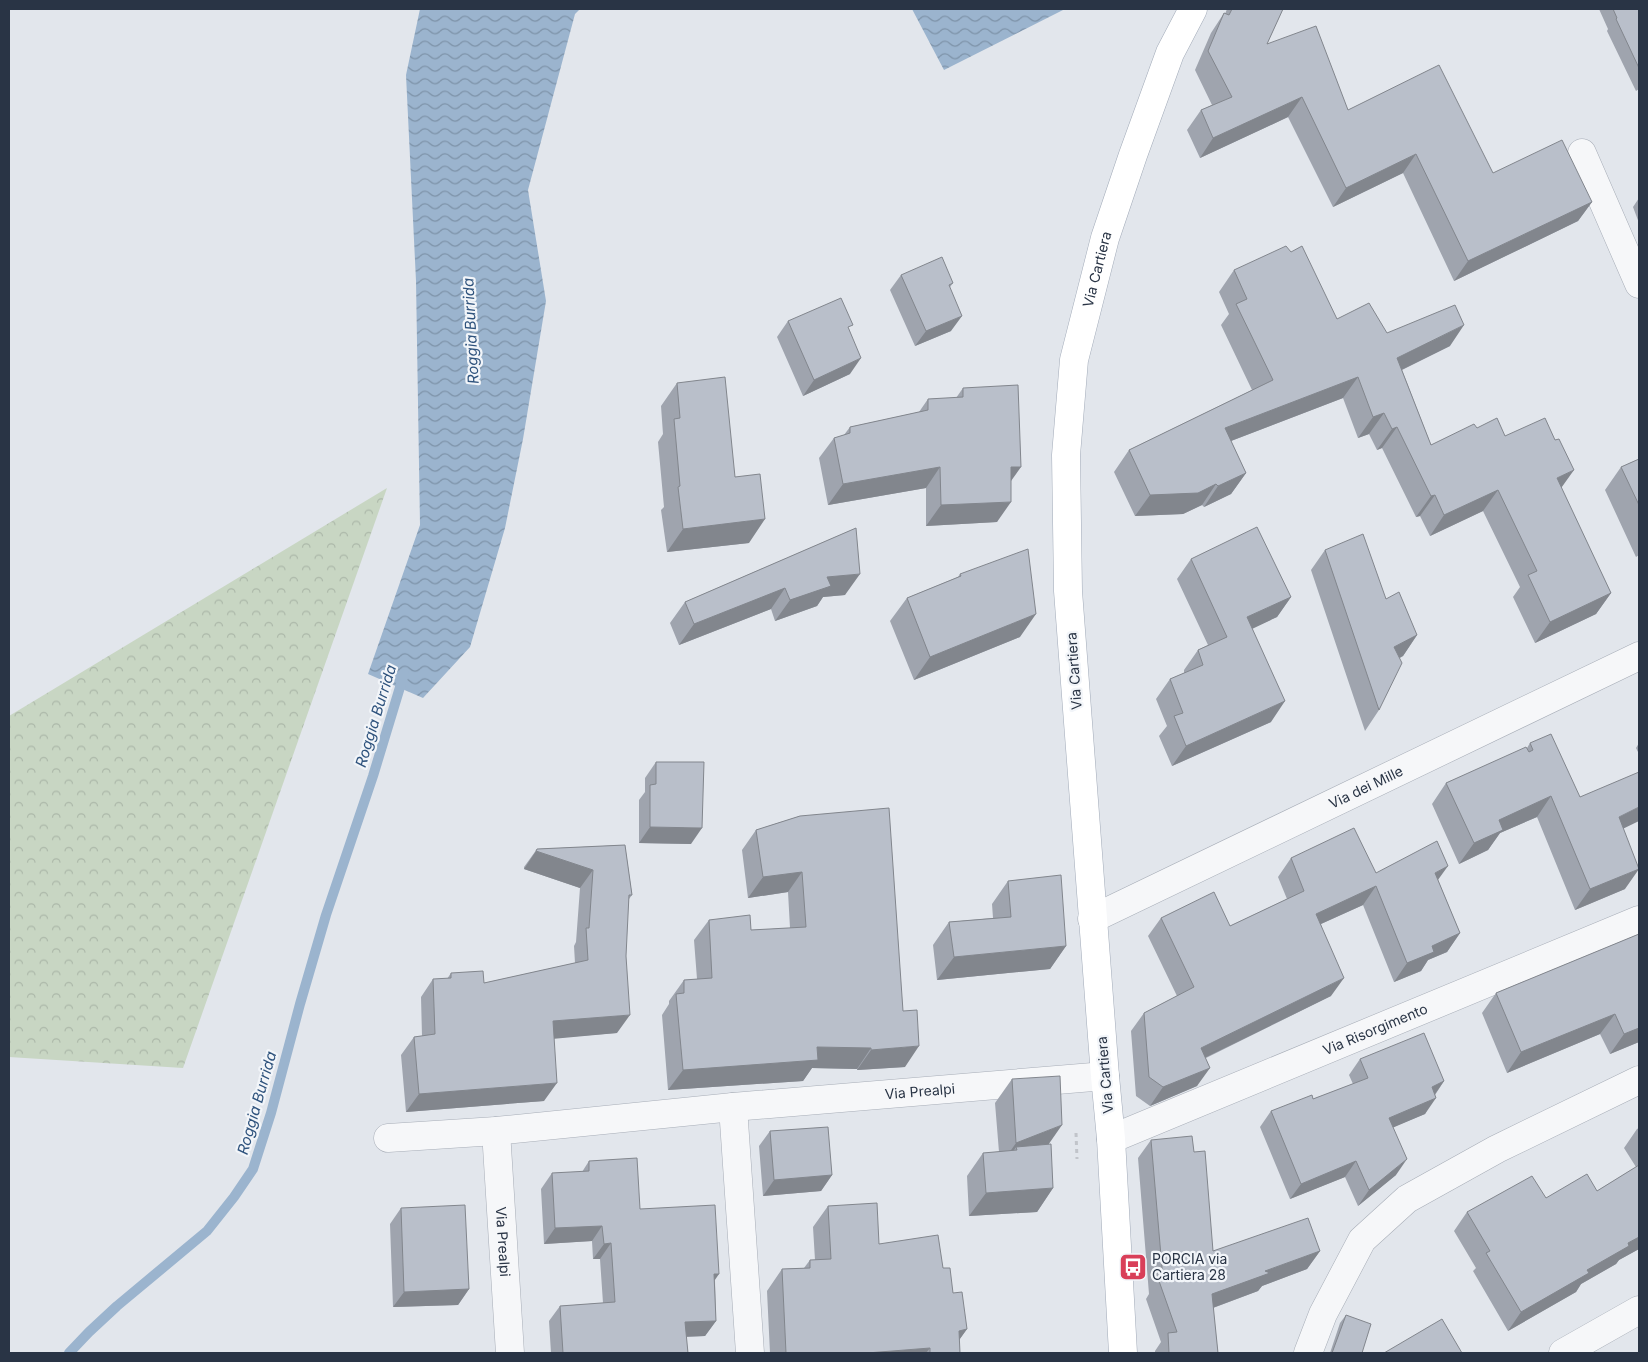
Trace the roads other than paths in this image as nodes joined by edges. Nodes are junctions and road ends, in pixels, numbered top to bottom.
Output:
1 (1193, 9) edge
2 (1582, 153) dead end
3 (1639, 284) edge
4 (1639, 656) edge
5 (1092, 919) junction
6 (1639, 920) edge
7 (1105, 1076) junction
8 (1639, 1080) edge
9 (734, 1107) junction
10 (496, 1131) junction
11 (388, 1138) dead end
12 (1111, 1139) junction
13 (1639, 1310) edge
14 (510, 1353) edge
15 (750, 1353) edge
16 (1123, 1353) edge
17 (1308, 1353) edge
18 (1563, 1353) edge

1 - 5 main road, Via Cartiera
2 - 3 street
4 - 5 street, Via dei Mille
5 - 7 main road, Via Cartiera
6 - 12 street, Via Risorgimento
7 - 9 street, Via Prealpi
7 - 12 main road, Via Cartiera
8 - 17 street
9 - 10 street, Via Prealpi
9 - 15 street
10 - 11 street, Via Prealpi
10 - 14 street, Via Prealpi
12 - 16 main road, Via Cartiera
13 - 18 street

